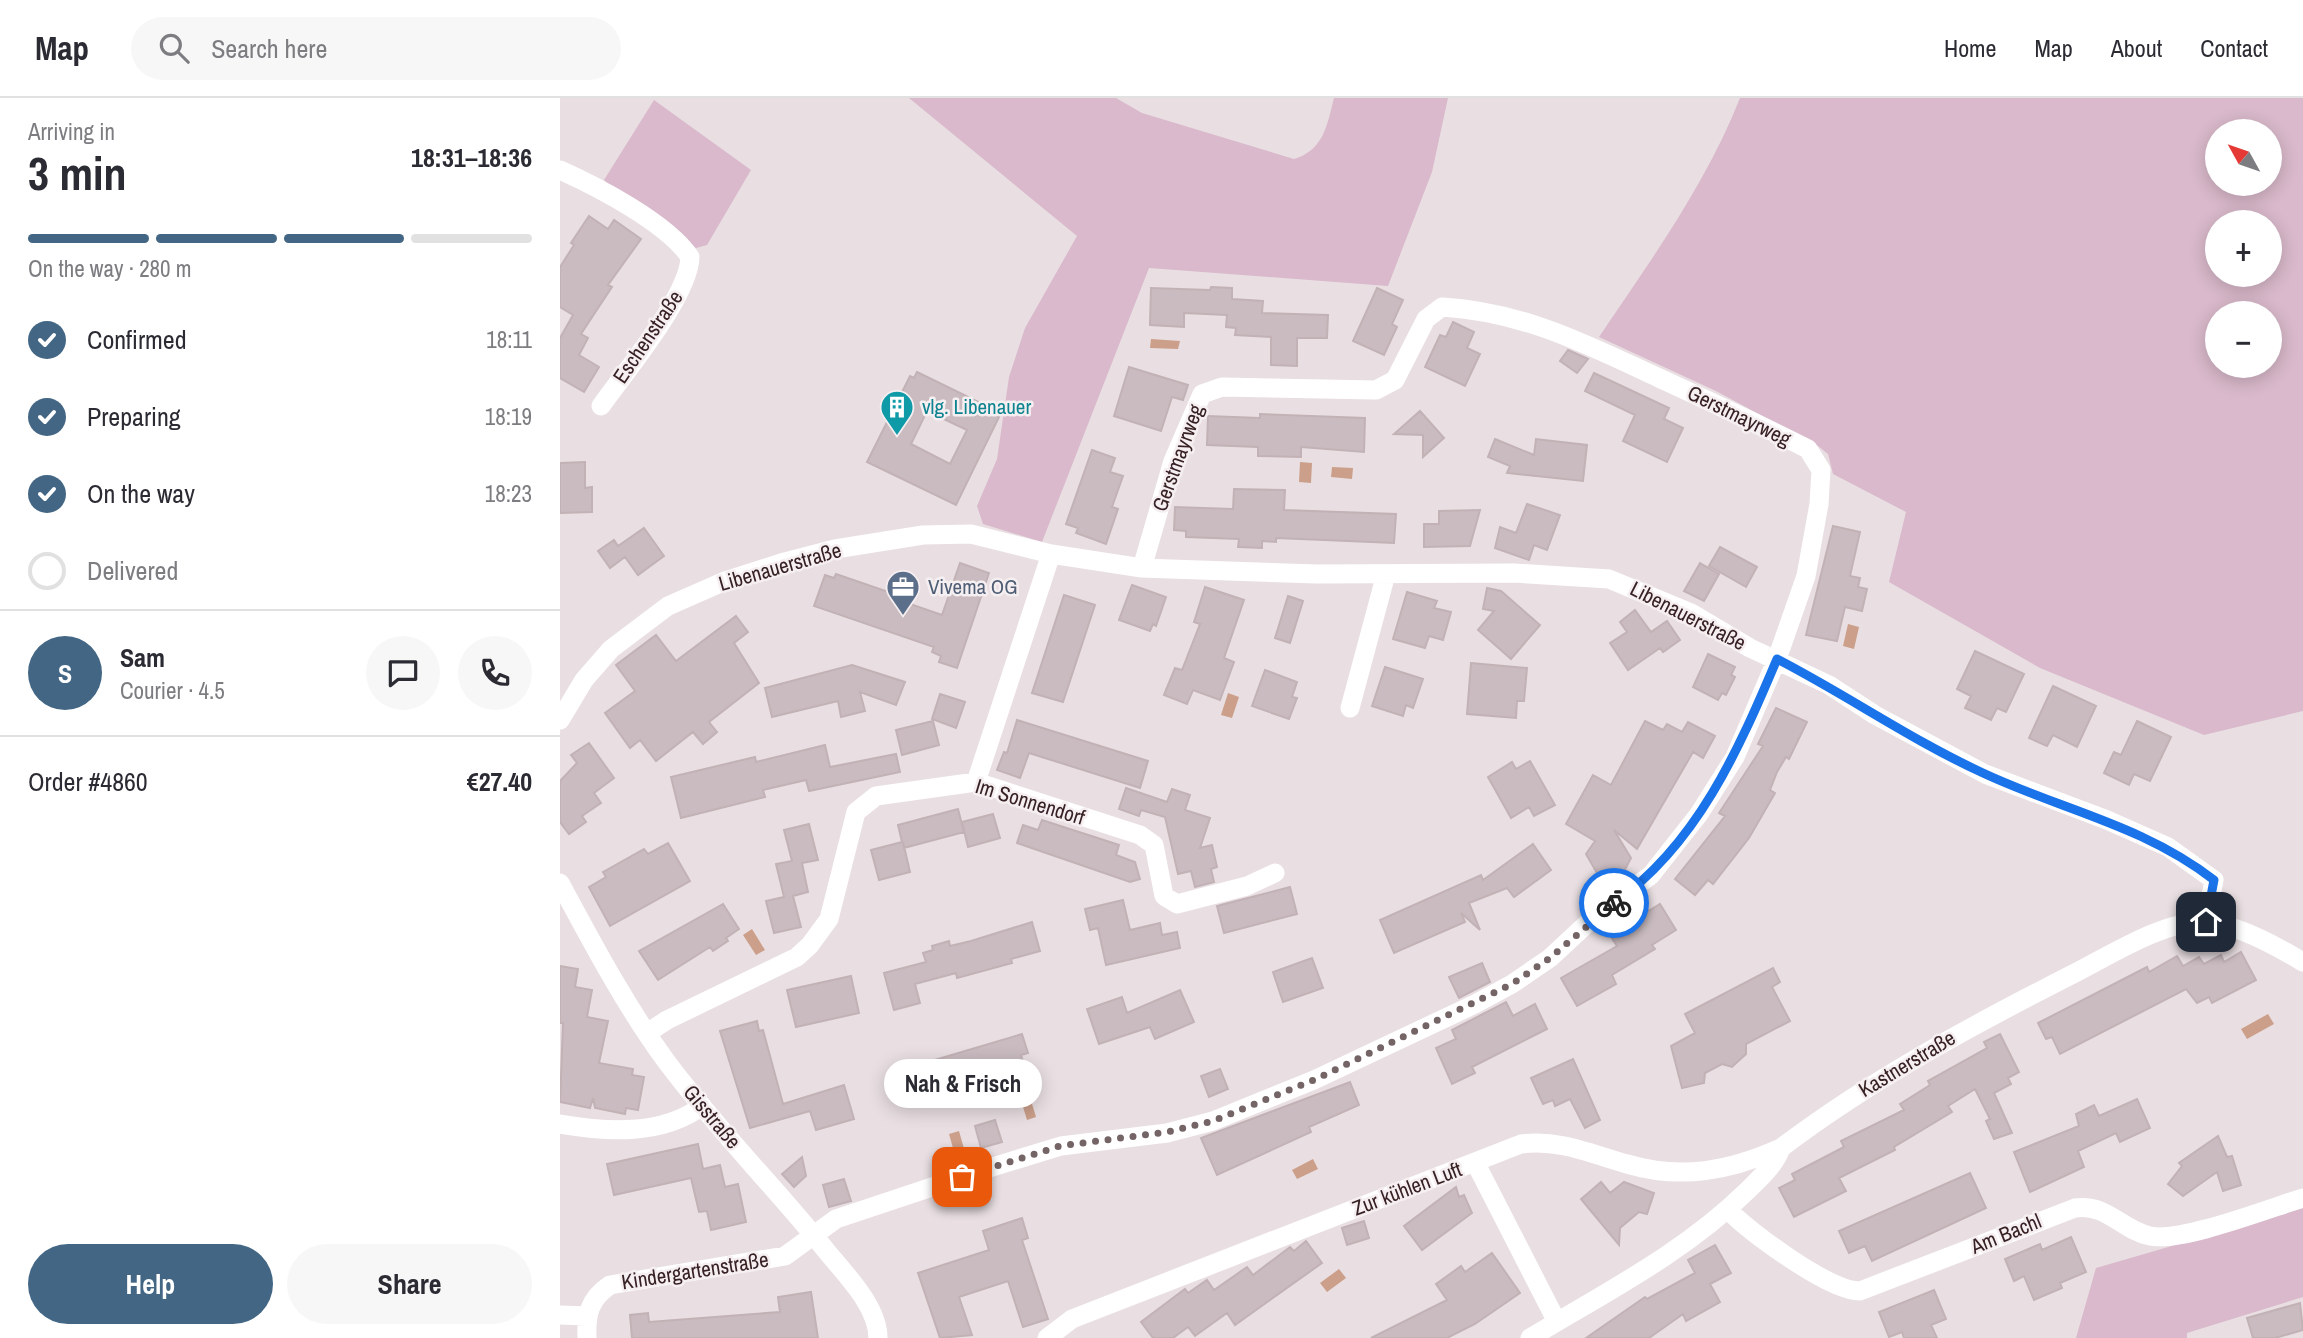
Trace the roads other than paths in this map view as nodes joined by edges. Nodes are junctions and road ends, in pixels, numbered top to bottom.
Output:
1 (560, 170) edge
2 (601, 406) dead end
3 (1051, 554) junction
4 (1142, 568) junction
5 (1386, 574) junction
6 (1777, 659) junction
7 (1350, 708) dead end
8 (560, 720) edge
9 (976, 782) junction
10 (1275, 873) dead end
11 (560, 883) edge
12 (2206, 922) junction
13 (2303, 962) edge
14 (647, 1033) junction
15 (702, 1106) junction
16 (560, 1124) edge
17 (1781, 1148) junction
18 (1475, 1162) junction
19 (2303, 1198) edge
20 (1728, 1210) junction
21 (814, 1236) junction
22 (560, 1315) edge
23 (587, 1317) junction
24 (1557, 1322) junction
25 (587, 1338) edge
26 (878, 1338) edge
27 (1047, 1338) edge
28 (1530, 1338) edge

1 - 2 street, Eschenstraße
3 - 4 street, Libenauerstraße
3 - 8 street, Libenauerstraße
3 - 9 street
4 - 5 street, Libenauerstraße
4 - 6 street, Gerstmayrweg
5 - 6 street, Libenauerstraße
5 - 7 street
6 - 12 street
6 - 21 street
9 - 10 street, Im Sonnendorf
9 - 14 street, Im Sonnendorf
11 - 14 street, Gisstraße
12 - 13 street, Kastnerstraße
12 - 17 street, Kastnerstraße
14 - 15 street, Gisstraße
15 - 16 street
15 - 21 street, Gisstraße
17 - 18 street, Zur kühlen Luft
17 - 20 street, Kastnerstraße
18 - 24 street
18 - 27 street, Zur kühlen Luft
19 - 20 street, Am Bachl
20 - 24 street, Kastnerstraße
21 - 23 street, Kindergartenstraße
21 - 26 street, Gisstraße
22 - 23 street
23 - 25 street
24 - 28 street, Kastnerstraße

